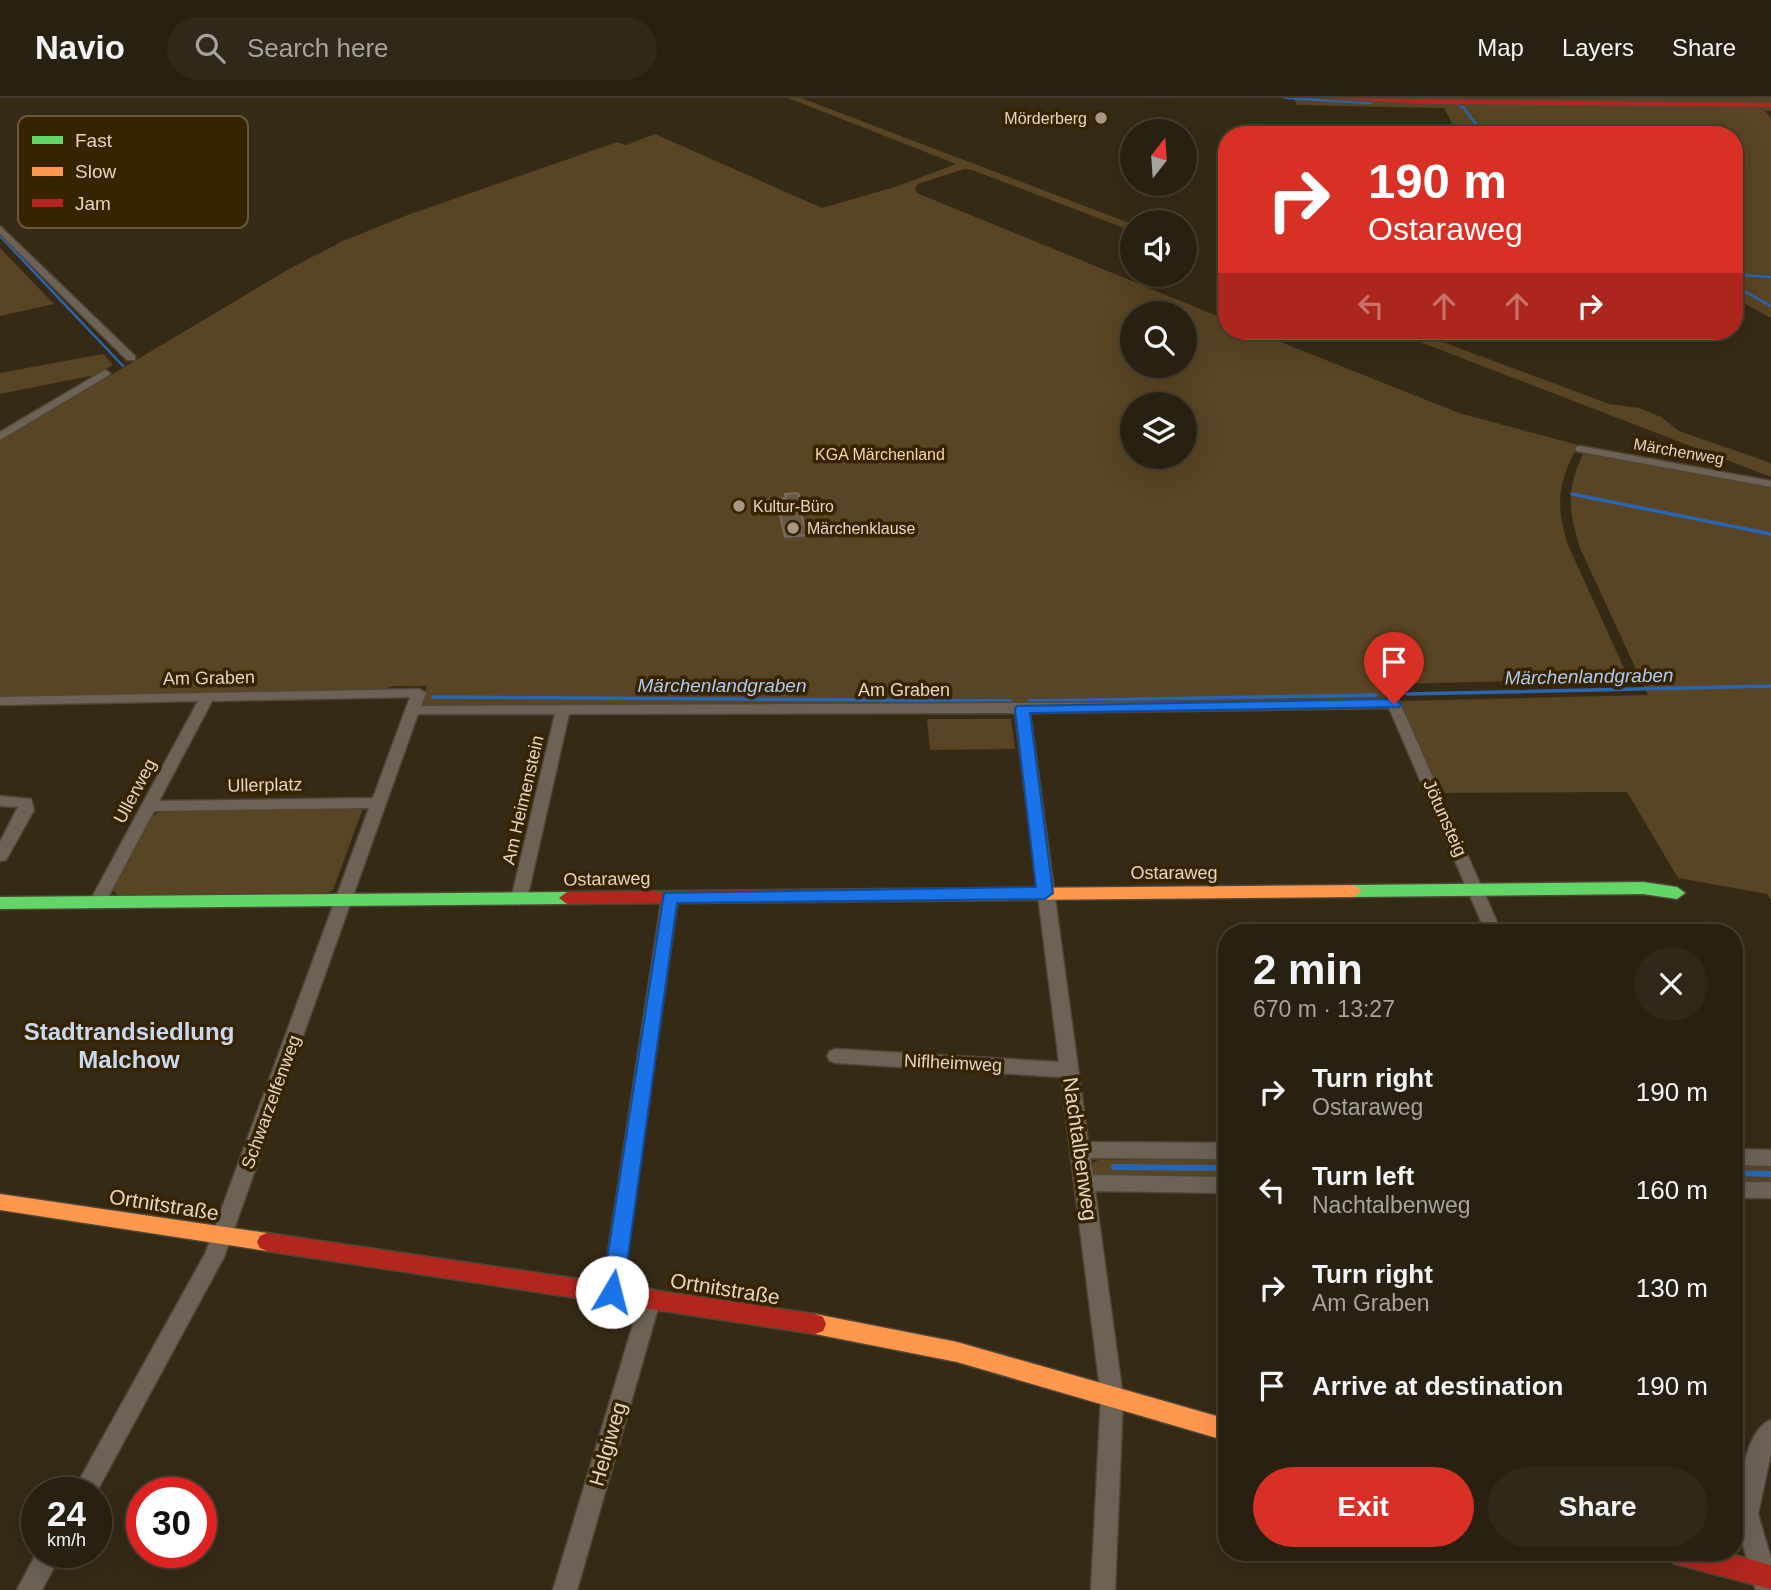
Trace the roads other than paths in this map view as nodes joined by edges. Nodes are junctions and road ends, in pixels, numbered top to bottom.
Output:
1 (1324, 98) edge
2 (1771, 105) edge
3 (0, 229) edge
4 (131, 358) dead end
5 (105, 373) dead end
6 (0, 437) edge
7 (1580, 449) dead end
8 (1771, 484) edge
9 (419, 693) joint
10 (207, 698) junction
11 (0, 701) edge
12 (1394, 704) joint
13 (1022, 709) junction
14 (414, 710) junction
15 (564, 710) junction
16 (0, 801) edge
17 (380, 803) junction
18 (149, 806) junction
19 (0, 856) edge
20 (1476, 889) junction
21 (1045, 893) junction
22 (1677, 893) dead end
23 (670, 897) junction
24 (519, 899) junction
25 (345, 900) junction
26 (98, 901) junction
27 (0, 903) edge
28 (1490, 924) edge
29 (836, 1056) dead end
30 (1069, 1070) junction
31 (1082, 1150) junction
32 (1218, 1151) edge
33 (1743, 1157) edge
34 (1771, 1158) edge
35 (1085, 1183) junction
36 (1218, 1185) edge
37 (1743, 1190) edge
38 (1771, 1190) edge
39 (0, 1202) edge
40 (222, 1235) junction
41 (612, 1292) junction
42 (651, 1298) junction
43 (1112, 1397) junction
44 (1218, 1427) edge
45 (1771, 1431) edge
46 (92, 1477) edge
47 (1743, 1507) edge
48 (1746, 1514) junction
49 (1705, 1561) edge
50 (41, 1568) edge
51 (1768, 1581) edge
52 (29, 1590) edge
53 (565, 1590) edge
54 (1103, 1590) edge

1 - 2 street
3 - 4 street
5 - 6 street
7 - 8 street, Märchenweg
9 - 10 street, Am Graben
9 - 14 street, Schwarzelfenweg
10 - 11 street, Am Graben
10 - 18 street, Ullerweg
12 - 13 street, Am Graben
12 - 20 street, Jötunsteig
13 - 15 street, Am Graben
13 - 21 street, Nachtalbenweg
14 - 15 street, Am Graben
14 - 17 street, Schwarzelfenweg
15 - 24 street, Am Heimenstein
16 - 19 street
17 - 18 street, Ullerplatz
17 - 25 street, Schwarzelfenweg
18 - 26 street, Ullerweg
20 - 21 street, Ostaraweg
20 - 22 street, Ostaraweg
20 - 28 street, Jötunsteig
21 - 23 street, Ostaraweg
21 - 30 street, Nachtalbenweg
23 - 24 street, Ostaraweg
23 - 41 street
24 - 25 street, Ostaraweg
25 - 26 street, Ostaraweg
25 - 40 street, Schwarzelfenweg
26 - 27 street, Ostaraweg
29 - 30 street, Niflheimweg
30 - 31 street, Nachtalbenweg
31 - 32 street
31 - 35 street, Nachtalbenweg
33 - 34 street
35 - 36 street
35 - 43 street, Nachtalbenweg
37 - 38 street
39 - 40 street, Ortnitstraße
40 - 41 street, Ortnitstraße
40 - 46 street, Schwarzelfenweg
41 - 42 street, Ortnitstraße
42 - 43 street, Ortnitstraße
42 - 53 street, Helgiweg
43 - 44 street, Ortnitstraße
43 - 54 street, Nachtalbenweg
45 - 48 street
47 - 48 street
48 - 51 street
49 - 51 street
50 - 52 street

